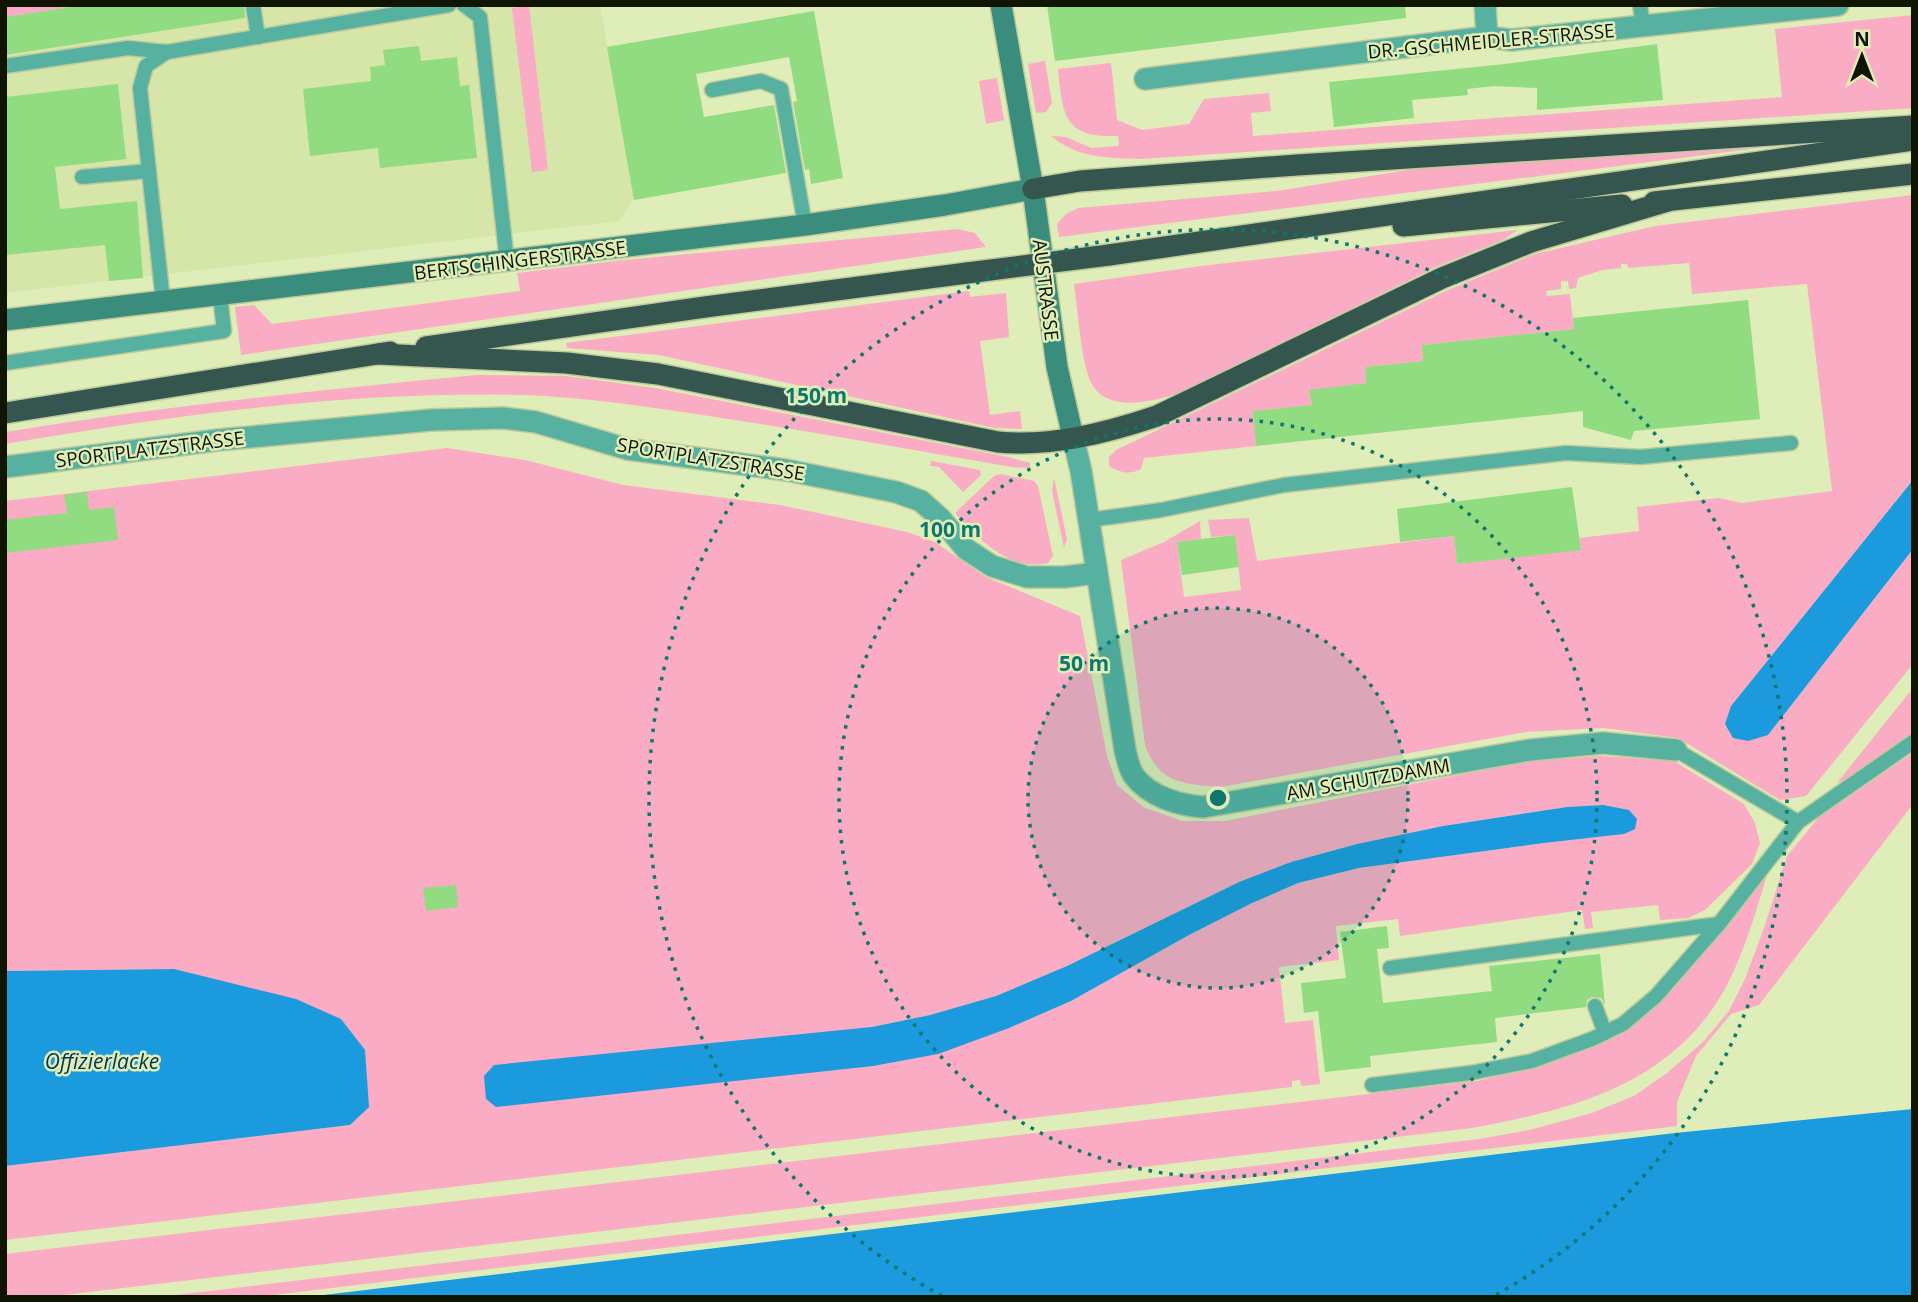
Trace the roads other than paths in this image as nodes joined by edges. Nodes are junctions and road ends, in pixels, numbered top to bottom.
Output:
1 (253, 5) edge
2 (449, 5) edge
3 (464, 5) edge
4 (1001, 5) edge
5 (1485, 5) edge
6 (1838, 5) edge
7 (1642, 16) edge
8 (258, 37) junction
9 (1487, 37) junction
10 (167, 52) junction
11 (5, 66) edge
12 (1145, 79) dead end
13 (712, 90) dead end
14 (1913, 125) edge
15 (1913, 140) edge
16 (149, 171) junction
17 (1913, 174) edge
18 (82, 177) dead end
19 (1033, 189) junction
20 (1668, 201) junction
21 (805, 225) junction
22 (1109, 255) junction
23 (507, 261) junction
24 (220, 295) junction
25 (163, 301) junction
26 (5, 320) edge
27 (378, 354) junction
28 (5, 363) edge
29 (5, 412) edge
30 (1073, 438) junction
31 (1791, 443) dead end
32 (5, 467) edge
33 (1089, 520) junction
34 (1096, 573) junction
35 (1913, 742) edge
36 (1676, 750) joint
37 (1798, 822) junction
38 (1719, 924) junction
39 (1390, 968) dead end
40 (1595, 1006) dead end
41 (1605, 1033) junction
42 (1372, 1085) dead end

1 - 8 lane
2 - 8 lane
3 - 23 lane
4 - 19 street, AUSTRASSE
5 - 9 street
6 - 7 street, DR.-GSCHMEIDLER-STRASSE
7 - 9 street, DR.-GSCHMEIDLER-STRASSE
8 - 10 lane
9 - 12 street, DR.-GSCHMEIDLER-STRASSE
10 - 11 lane
10 - 16 lane
13 - 21 lane
14 - 19 highway
15 - 22 highway
16 - 18 lane
16 - 25 lane
17 - 20 highway
19 - 21 street, BERTSCHINGERSTRASSE
19 - 30 street, AUSTRASSE
20 - 22 highway
20 - 30 highway
21 - 23 street, BERTSCHINGERSTRASSE
22 - 27 highway, bridge
23 - 24 street, BERTSCHINGERSTRASSE
24 - 25 street, BERTSCHINGERSTRASSE
24 - 28 lane
25 - 26 street, BERTSCHINGERSTRASSE
27 - 29 highway
27 - 30 highway
30 - 33 street, AUSTRASSE
31 - 33 lane
32 - 34 street, SPORTPLATZSTRASSE
33 - 34 street, AUSTRASSE
34 - 36 street, AM SCHUTZDAMM
35 - 37 lane
36 - 37 lane, AM SCHUTZDAMM
37 - 38 lane
38 - 39 lane
38 - 41 lane
40 - 41 lane
41 - 42 lane

